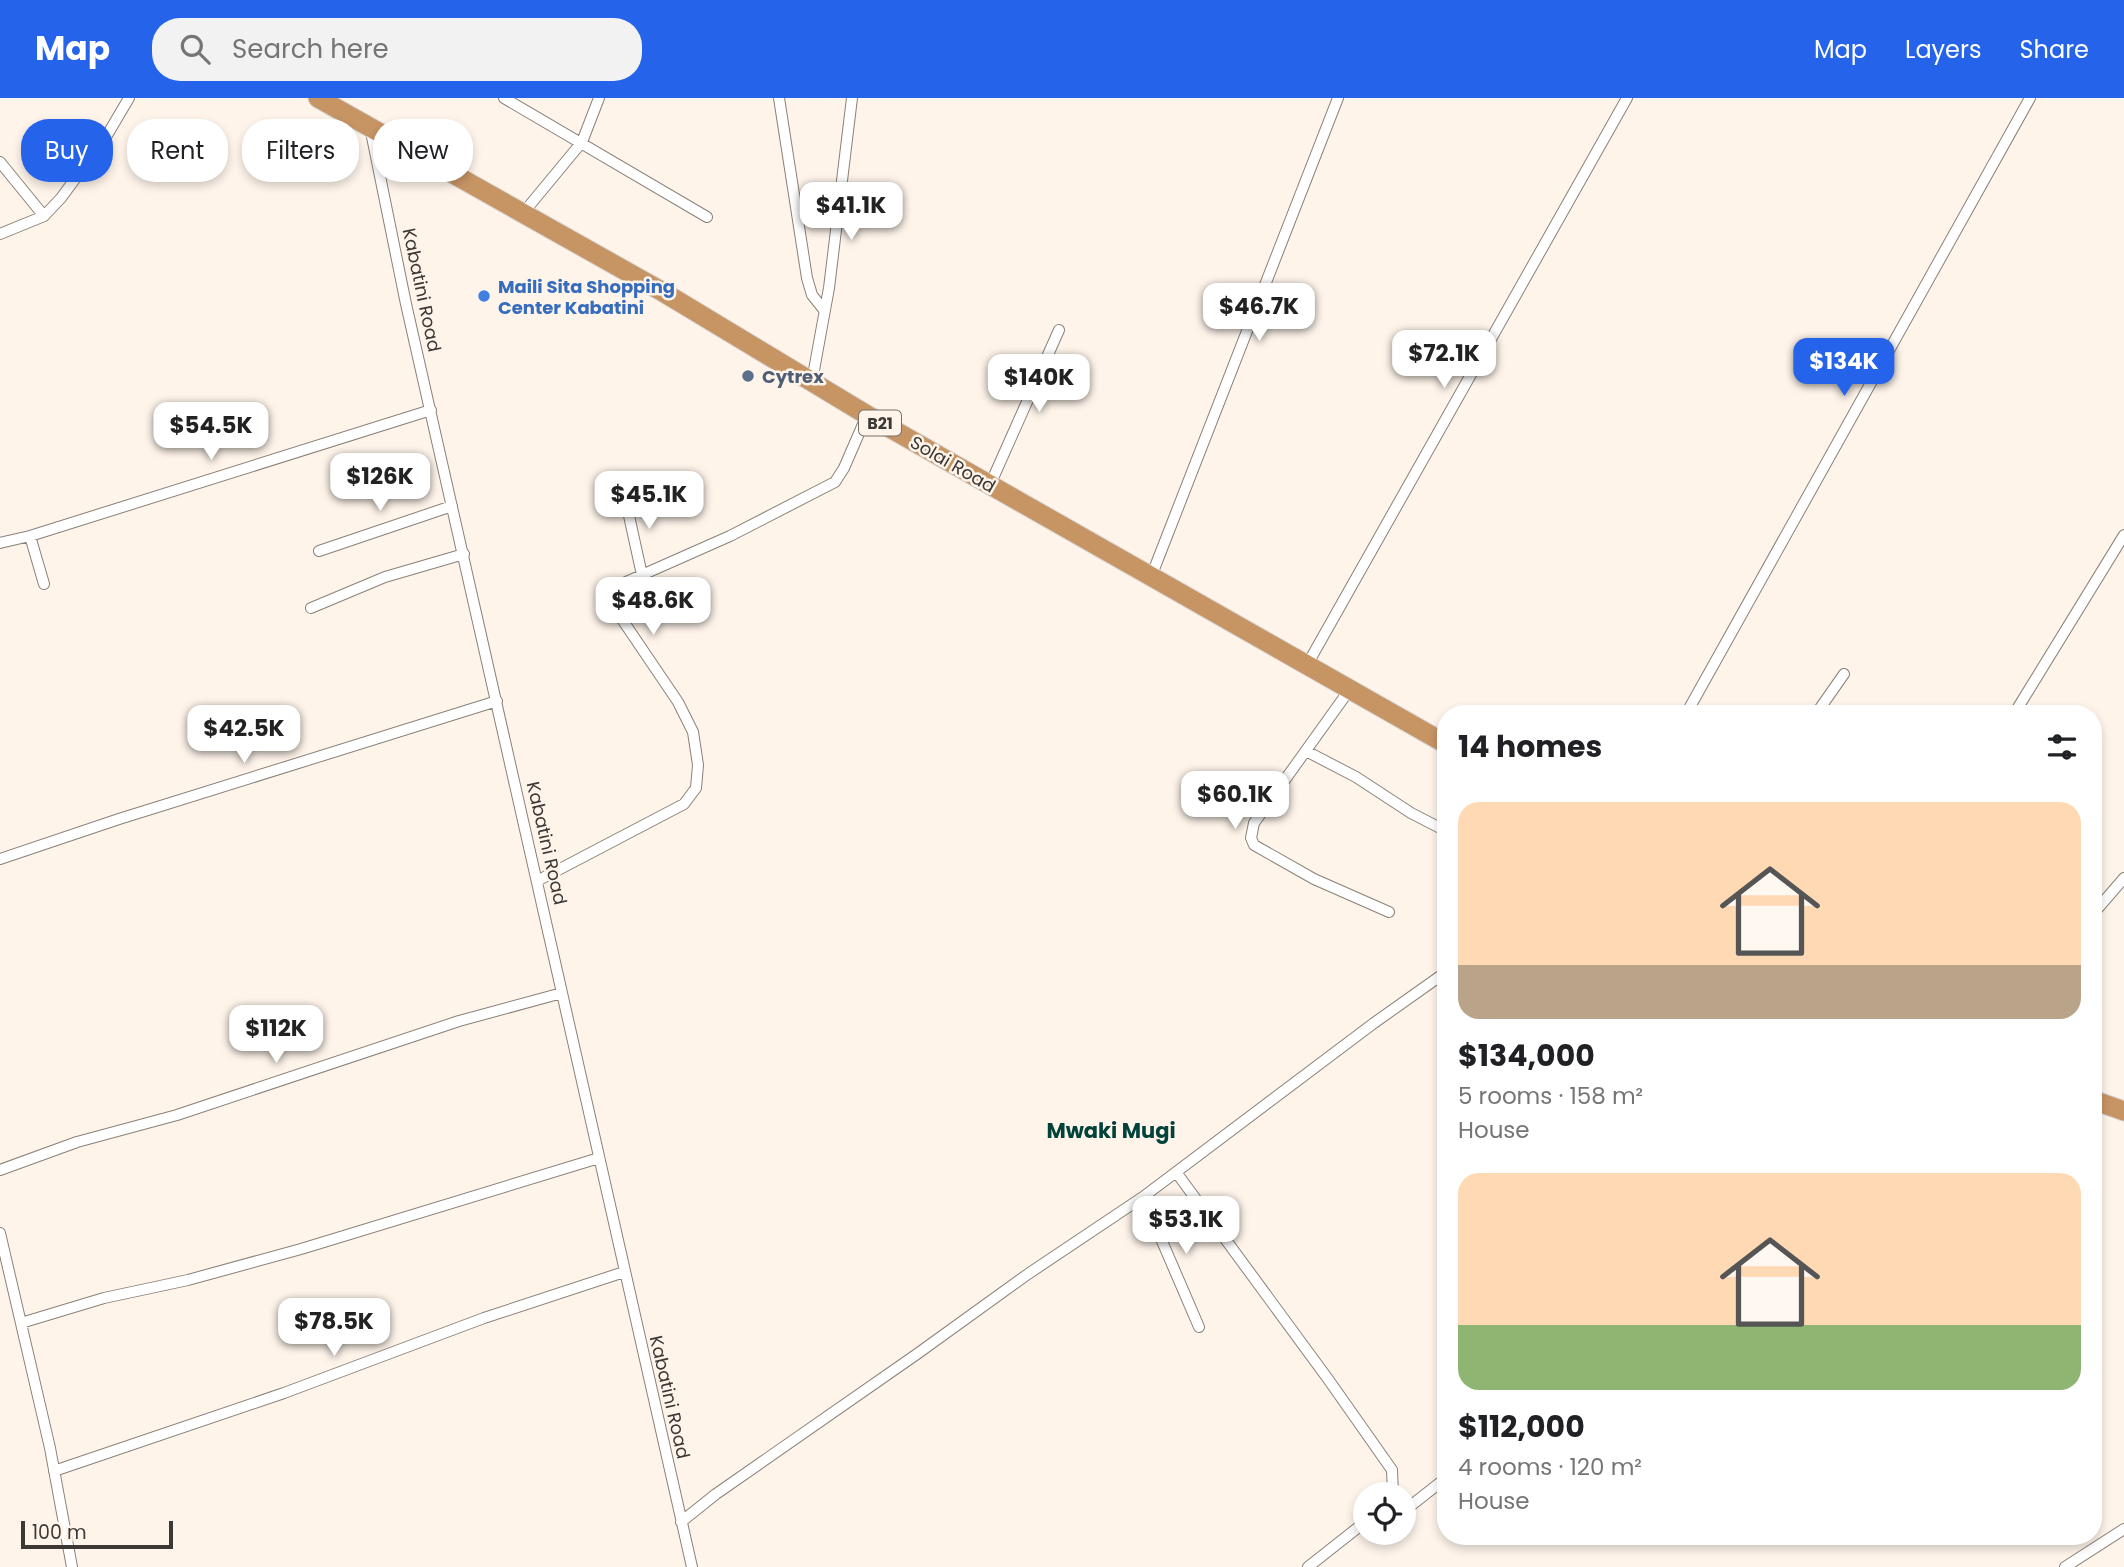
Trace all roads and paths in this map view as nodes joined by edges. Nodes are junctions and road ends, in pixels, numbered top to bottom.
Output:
1 (129, 98) edge
2 (317, 98) edge
3 (504, 98) edge
4 (599, 98) edge
5 (779, 98) edge
6 (852, 98) edge
7 (1338, 98) edge
8 (1627, 98) edge
9 (2030, 98) edge
10 (370, 127) junction
11 (582, 142) junction
12 (0, 162) edge
13 (524, 212) junction
14 (44, 216) junction
15 (707, 216) dead end
16 (0, 234) edge
17 (824, 310) junction
18 (1059, 330) dead end
19 (812, 381) junction
20 (430, 410) junction
21 (867, 415) junction
22 (990, 485) junction
23 (624, 493) dead end
24 (453, 506) junction
25 (2124, 535) edge
26 (30, 536) junction
27 (0, 543) edge
28 (319, 551) dead end
29 (464, 554) junction
30 (642, 575) junction
31 (1151, 577) junction
32 (44, 584) dead end
33 (311, 608) dead end
34 (1307, 665) junction
35 (1844, 674) dead end
36 (1350, 689) junction
37 (497, 701) junction
38 (1691, 705) edge
39 (1822, 705) edge
40 (2020, 705) edge
41 (1437, 739) edge
42 (1306, 751) junction
43 (1437, 826) edge
44 (0, 859) edge
45 (2124, 878) edge
46 (537, 880) junction
47 (2102, 904) edge
48 (1389, 912) dead end
49 (1437, 978) edge
50 (562, 993) junction
51 (2102, 1103) edge
52 (2124, 1111) edge
53 (599, 1158) junction
54 (0, 1170) edge
55 (1176, 1172) junction
56 (1143, 1197) junction
57 (0, 1233) edge
58 (624, 1272) junction
59 (21, 1323) junction
60 (1199, 1327) dead end
61 (54, 1471) junction
62 (1393, 1482) edge
63 (1437, 1485) edge
64 (1416, 1502) edge
65 (681, 1522) junction
66 (2124, 1529) edge
67 (1353, 1531) edge
68 (2079, 1563) edge
69 (72, 1567) edge
70 (691, 1567) edge
71 (1308, 1567) edge
72 (2065, 1567) edge

1 - 14 street
2 - 10 highway, Solai Road / B21
3 - 11 street
4 - 11 street
5 - 17 street
6 - 17 street
7 - 31 street
8 - 34 street
9 - 38 street
10 - 13 highway, Solai Road / B21
10 - 20 street, Kabatini Road
11 - 13 street
11 - 15 street
12 - 14 street
13 - 19 highway, Solai Road / B21
14 - 16 street
17 - 19 street
18 - 22 street
19 - 21 highway, Solai Road / B21
20 - 24 street, Kabatini Road
20 - 26 street
21 - 22 highway, Solai Road / B21
21 - 30 street
22 - 31 highway, Solai Road / B21
23 - 30 street
24 - 28 street
24 - 29 street, Kabatini Road
25 - 40 street
26 - 27 street
26 - 32 street
29 - 33 street
29 - 37 street, Kabatini Road
30 - 46 street
31 - 34 highway, Solai Road / B21
34 - 36 highway, Solai Road / B21
35 - 39 street
36 - 41 highway, Solai Road / B21
36 - 42 street
37 - 44 street
37 - 46 street, Kabatini Road
42 - 43 street
42 - 48 street
45 - 47 street
46 - 50 street, Kabatini Road
49 - 55 street
50 - 53 street, Kabatini Road
50 - 54 street
51 - 52 highway
53 - 58 street, Kabatini Road
53 - 59 street
55 - 56 street
55 - 62 street
56 - 60 street
56 - 65 street
57 - 59 street
58 - 61 street
58 - 65 street, Kabatini Road
59 - 61 street
61 - 69 street
63 - 64 street
65 - 70 street, Kabatini Road
66 - 68 street
67 - 71 street
68 - 72 street

